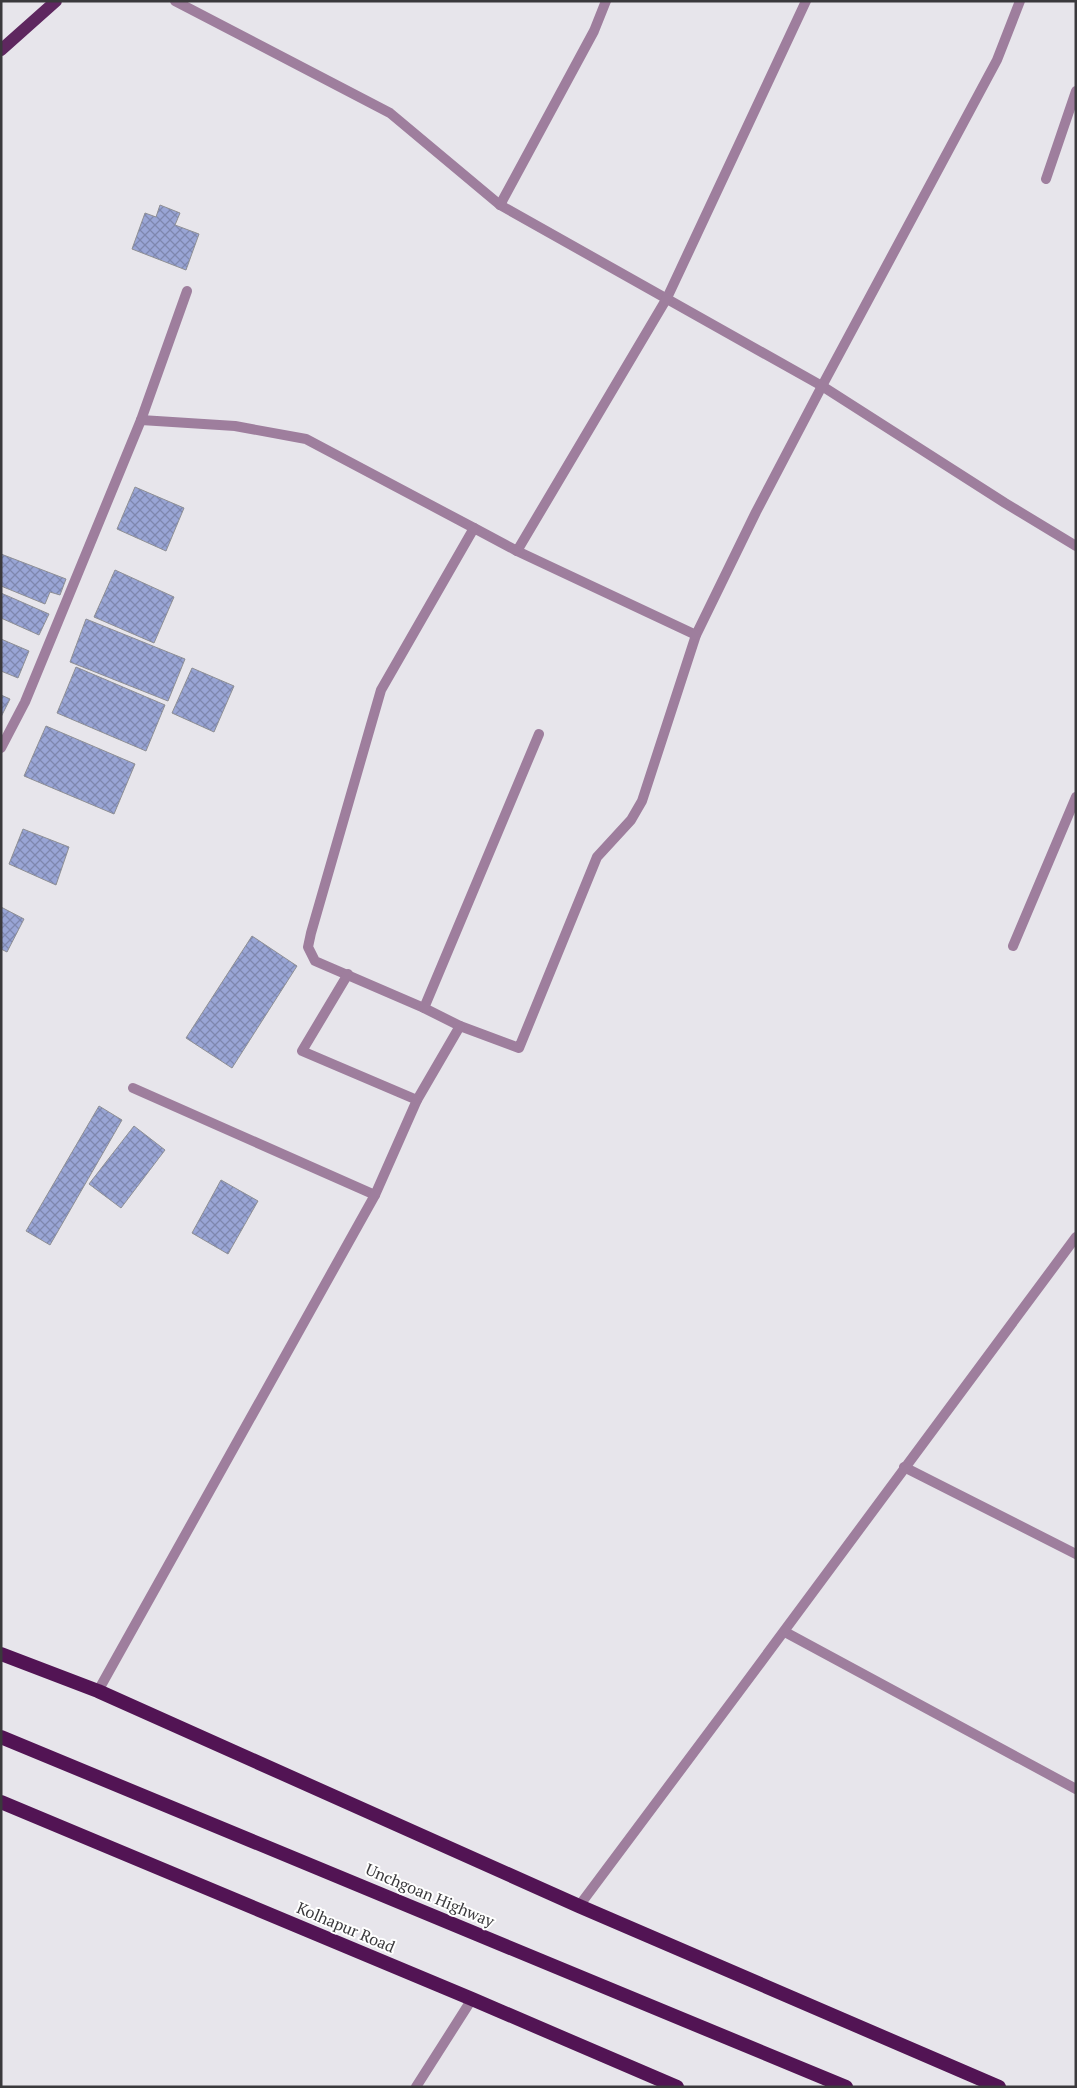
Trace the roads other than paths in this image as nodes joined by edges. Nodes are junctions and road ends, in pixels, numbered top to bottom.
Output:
1 (56, 1) edge
2 (175, 1) edge
3 (606, 1) edge
4 (806, 1) edge
5 (1020, 1) edge
6 (1, 50) edge
7 (1076, 92) edge
8 (1046, 179) dead end
9 (500, 205) junction
10 (187, 291) dead end
11 (667, 298) junction
12 (822, 386) junction
13 (141, 420) junction
14 (474, 528) junction
15 (1076, 546) edge
16 (517, 551) junction
17 (696, 635) junction
18 (539, 734) dead end
19 (1, 748) edge
20 (1076, 797) edge
21 (1013, 946) dead end
22 (348, 974) junction
23 (424, 1008) junction
24 (460, 1026) junction
25 (132, 1088) dead end
26 (417, 1100) junction
27 (375, 1195) junction
28 (1076, 1237) edge
29 (1072, 1250) edge
30 (904, 1467) junction
31 (1076, 1554) edge
32 (785, 1632) junction
33 (1, 1654) edge
34 (98, 1691) junction
35 (1, 1736) edge
36 (1076, 1789) edge
37 (1, 1802) edge
38 (579, 1906) junction
39 (472, 1999) junction
40 (416, 2087) edge
41 (677, 2087) edge
42 (846, 2087) edge
43 (999, 2087) edge

1 - 6 main road
2 - 9 street
3 - 9 street
4 - 11 street
5 - 12 street
7 - 8 street
9 - 11 street
10 - 13 street
11 - 12 street
11 - 16 street
12 - 15 street
12 - 17 street
13 - 14 street
13 - 19 street
14 - 16 street
14 - 22 street
16 - 17 street
17 - 24 street
18 - 23 street
20 - 21 street
22 - 23 street
22 - 26 street
23 - 24 street
24 - 26 street
25 - 27 street
26 - 27 street
27 - 34 street
28 - 29 street
29 - 30 street
30 - 31 street
30 - 32 street
32 - 36 street
32 - 38 street
33 - 34 highway
34 - 38 highway
35 - 42 highway, Unchgoan Highway
37 - 39 highway, Kolhapur Road
38 - 43 highway
39 - 40 street
39 - 41 highway, Kolhapur Road

